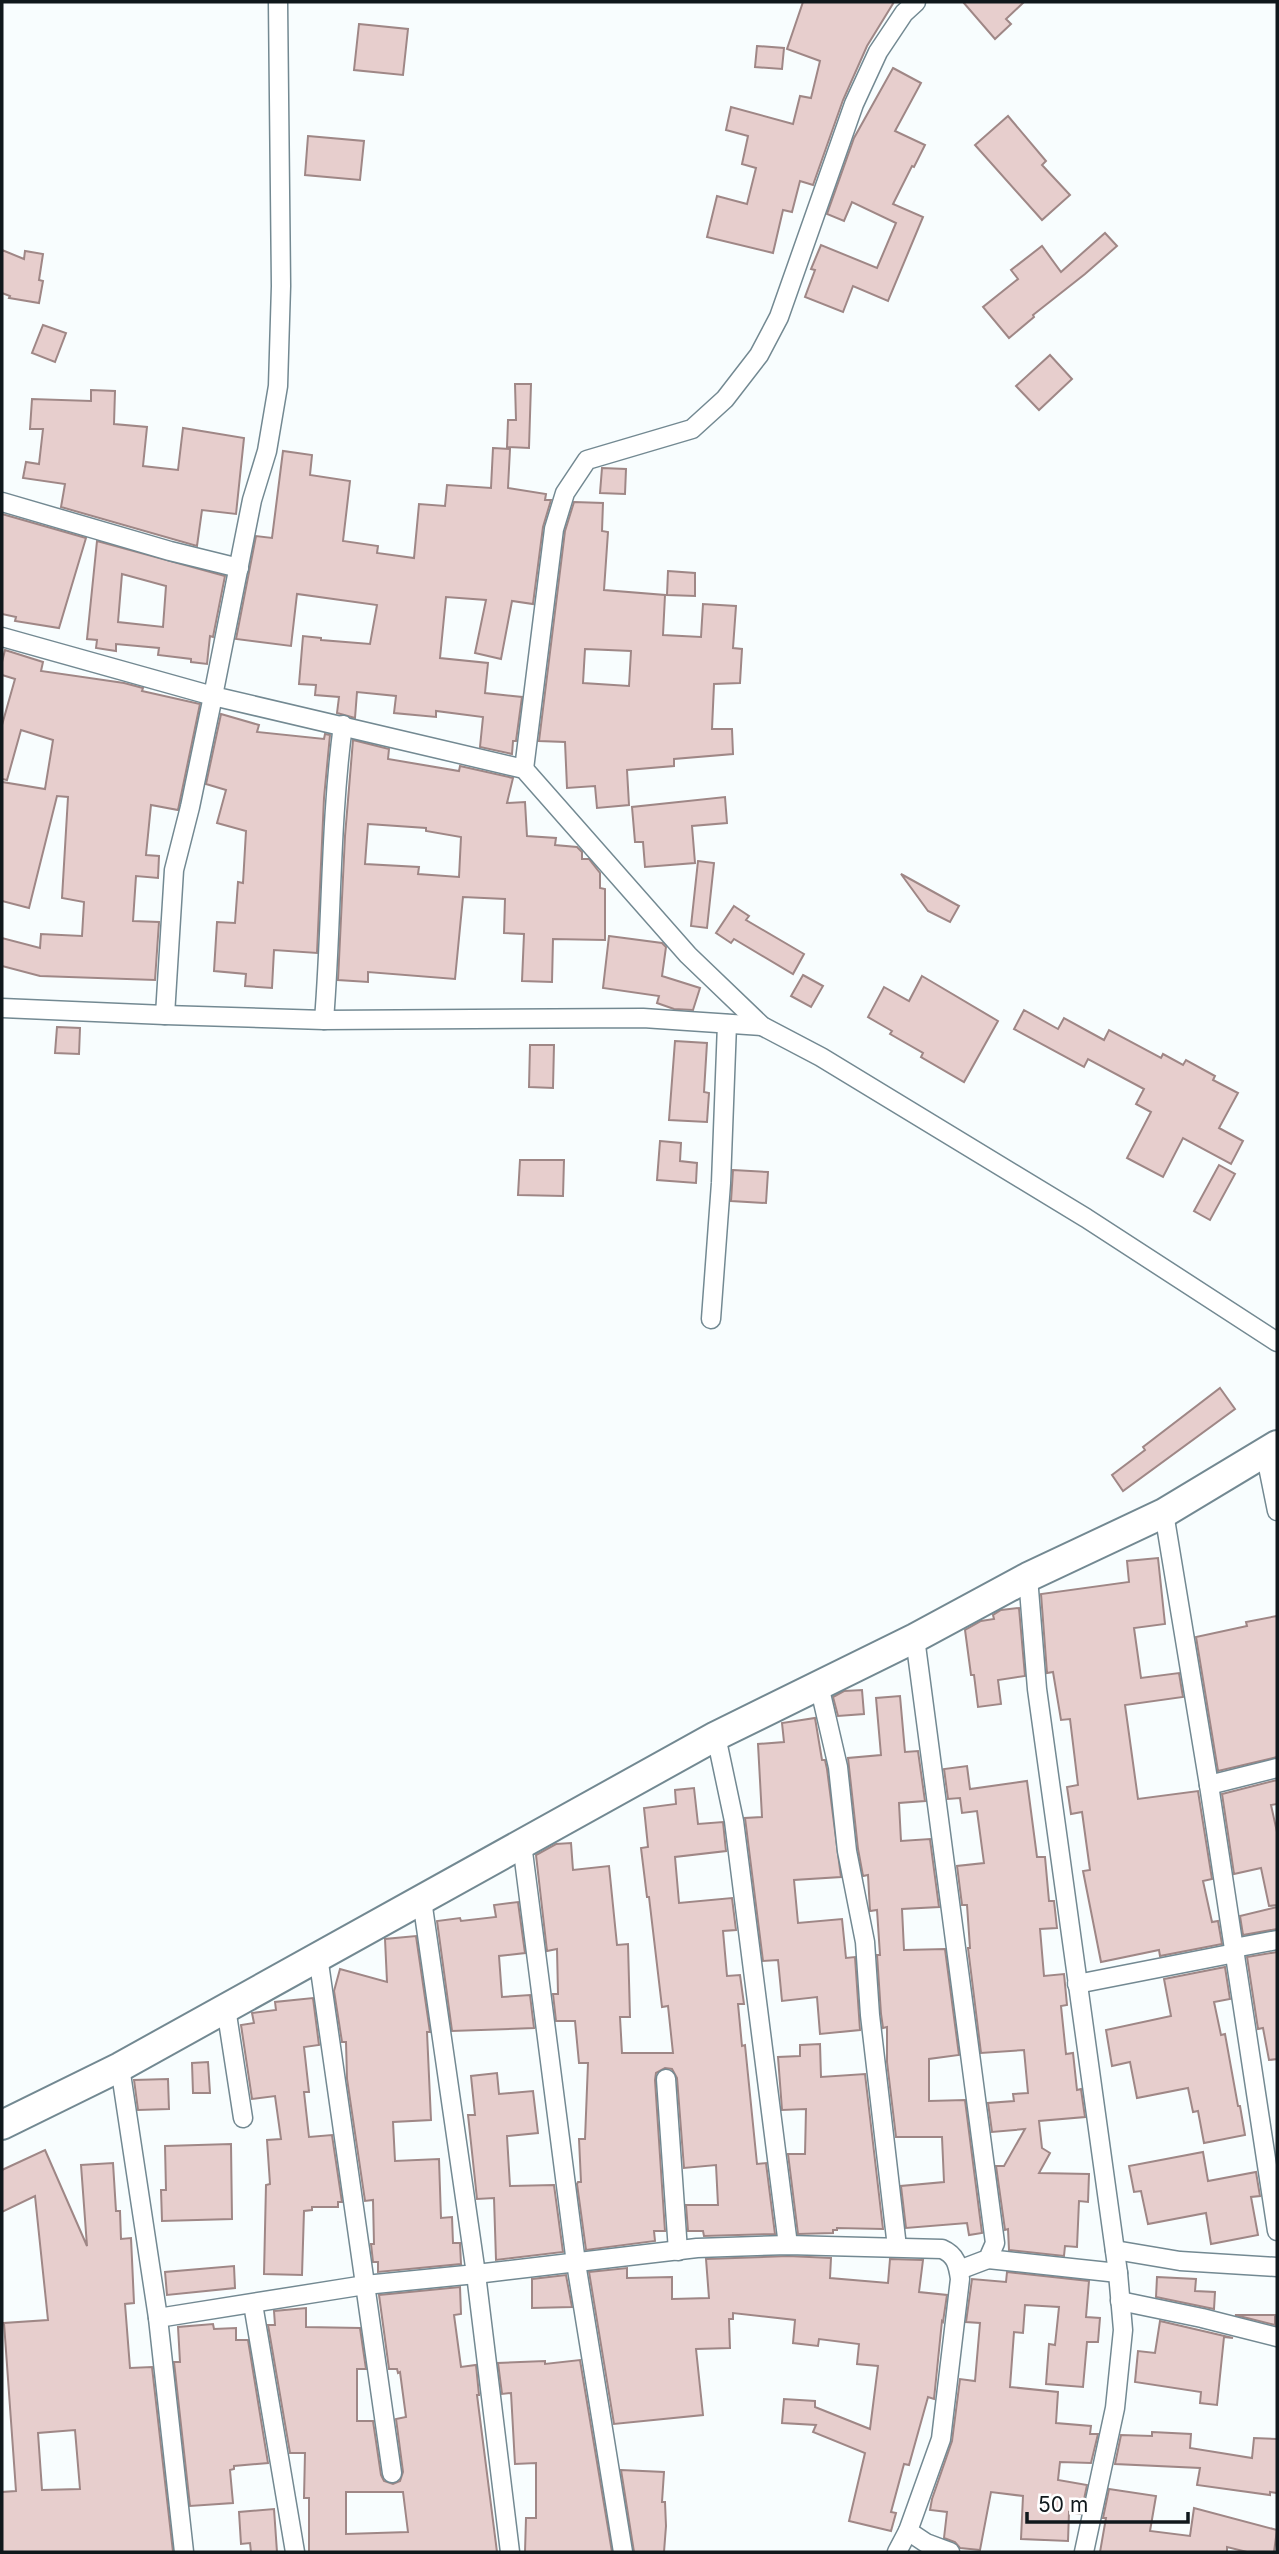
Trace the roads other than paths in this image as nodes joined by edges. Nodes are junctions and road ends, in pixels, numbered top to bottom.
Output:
1 (278, 2) edge
2 (916, 2) edge
3 (2, 502) edge
4 (239, 568) junction
5 (2, 637) edge
6 (213, 696) junction
7 (343, 725) junction
8 (524, 769) junction
9 (2, 1008) edge
10 (166, 1015) junction
11 (324, 1020) junction
12 (727, 1024) junction
13 (762, 1026) junction
14 (711, 1319) dead end
15 (1277, 1342) edge
16 (1271, 1449) edge
17 (1277, 1511) edge
18 (1164, 1513) junction
19 (1028, 1577) junction
20 (915, 1638) junction
21 (819, 1685) junction
22 (716, 1736) junction
23 (1277, 1768) edge
24 (1209, 1786) junction
25 (522, 1844) junction
26 (422, 1900) junction
27 (1277, 1940) edge
28 (1234, 1950) junction
29 (318, 1956) junction
30 (1077, 1984) junction
31 (226, 2008) junction
32 (120, 2067) junction
33 (666, 2079) dead end
34 (243, 2118) dead end
35 (2, 2125) edge
36 (1277, 2231) edge
37 (788, 2245) junction
38 (897, 2247) junction
39 (1115, 2250) junction
40 (678, 2251) junction
41 (988, 2259) junction
42 (576, 2263) junction
43 (1277, 2267) edge
44 (959, 2270) junction
45 (1118, 2273) junction
46 (476, 2274) junction
47 (366, 2285) junction
48 (1120, 2301) junction
49 (253, 2304) junction
50 (158, 2318) junction
51 (1277, 2337) edge
52 (392, 2473) dead end
53 (908, 2531) junction
54 (184, 2552) edge
55 (295, 2552) edge
56 (510, 2552) edge
57 (623, 2552) edge
58 (897, 2552) edge
59 (950, 2552) edge
60 (1084, 2552) edge

1 - 4 street
2 - 8 street
3 - 4 street
4 - 6 street
5 - 6 street
6 - 7 street
6 - 10 street
7 - 8 street
7 - 11 street
8 - 13 street
9 - 10 street
10 - 11 street
11 - 12 street
12 - 13 street
12 - 14 street
13 - 15 street
16 - 17 street
16 - 18 main road
18 - 19 main road
18 - 24 street
19 - 20 main road
19 - 30 street
20 - 21 main road
20 - 41 street
21 - 22 main road
21 - 38 street
22 - 25 main road
22 - 37 street
23 - 24 street
24 - 28 street
25 - 26 main road
25 - 42 street
26 - 29 main road
26 - 46 street
27 - 28 street
28 - 30 street
28 - 36 street
29 - 31 main road
29 - 47 street
30 - 39 street
31 - 32 main road
31 - 34 street
32 - 35 main road
32 - 50 street
33 - 40 street
37 - 38 street
37 - 40 street
38 - 44 street
39 - 43 street
39 - 45 street
40 - 42 street
41 - 44 street
41 - 45 street
42 - 46 street
42 - 57 street
44 - 53 street
45 - 48 street
46 - 47 street
46 - 56 street
47 - 49 street
47 - 52 street
48 - 51 street
48 - 60 street
49 - 50 street
49 - 55 street
50 - 54 street
53 - 58 street
53 - 59 street

